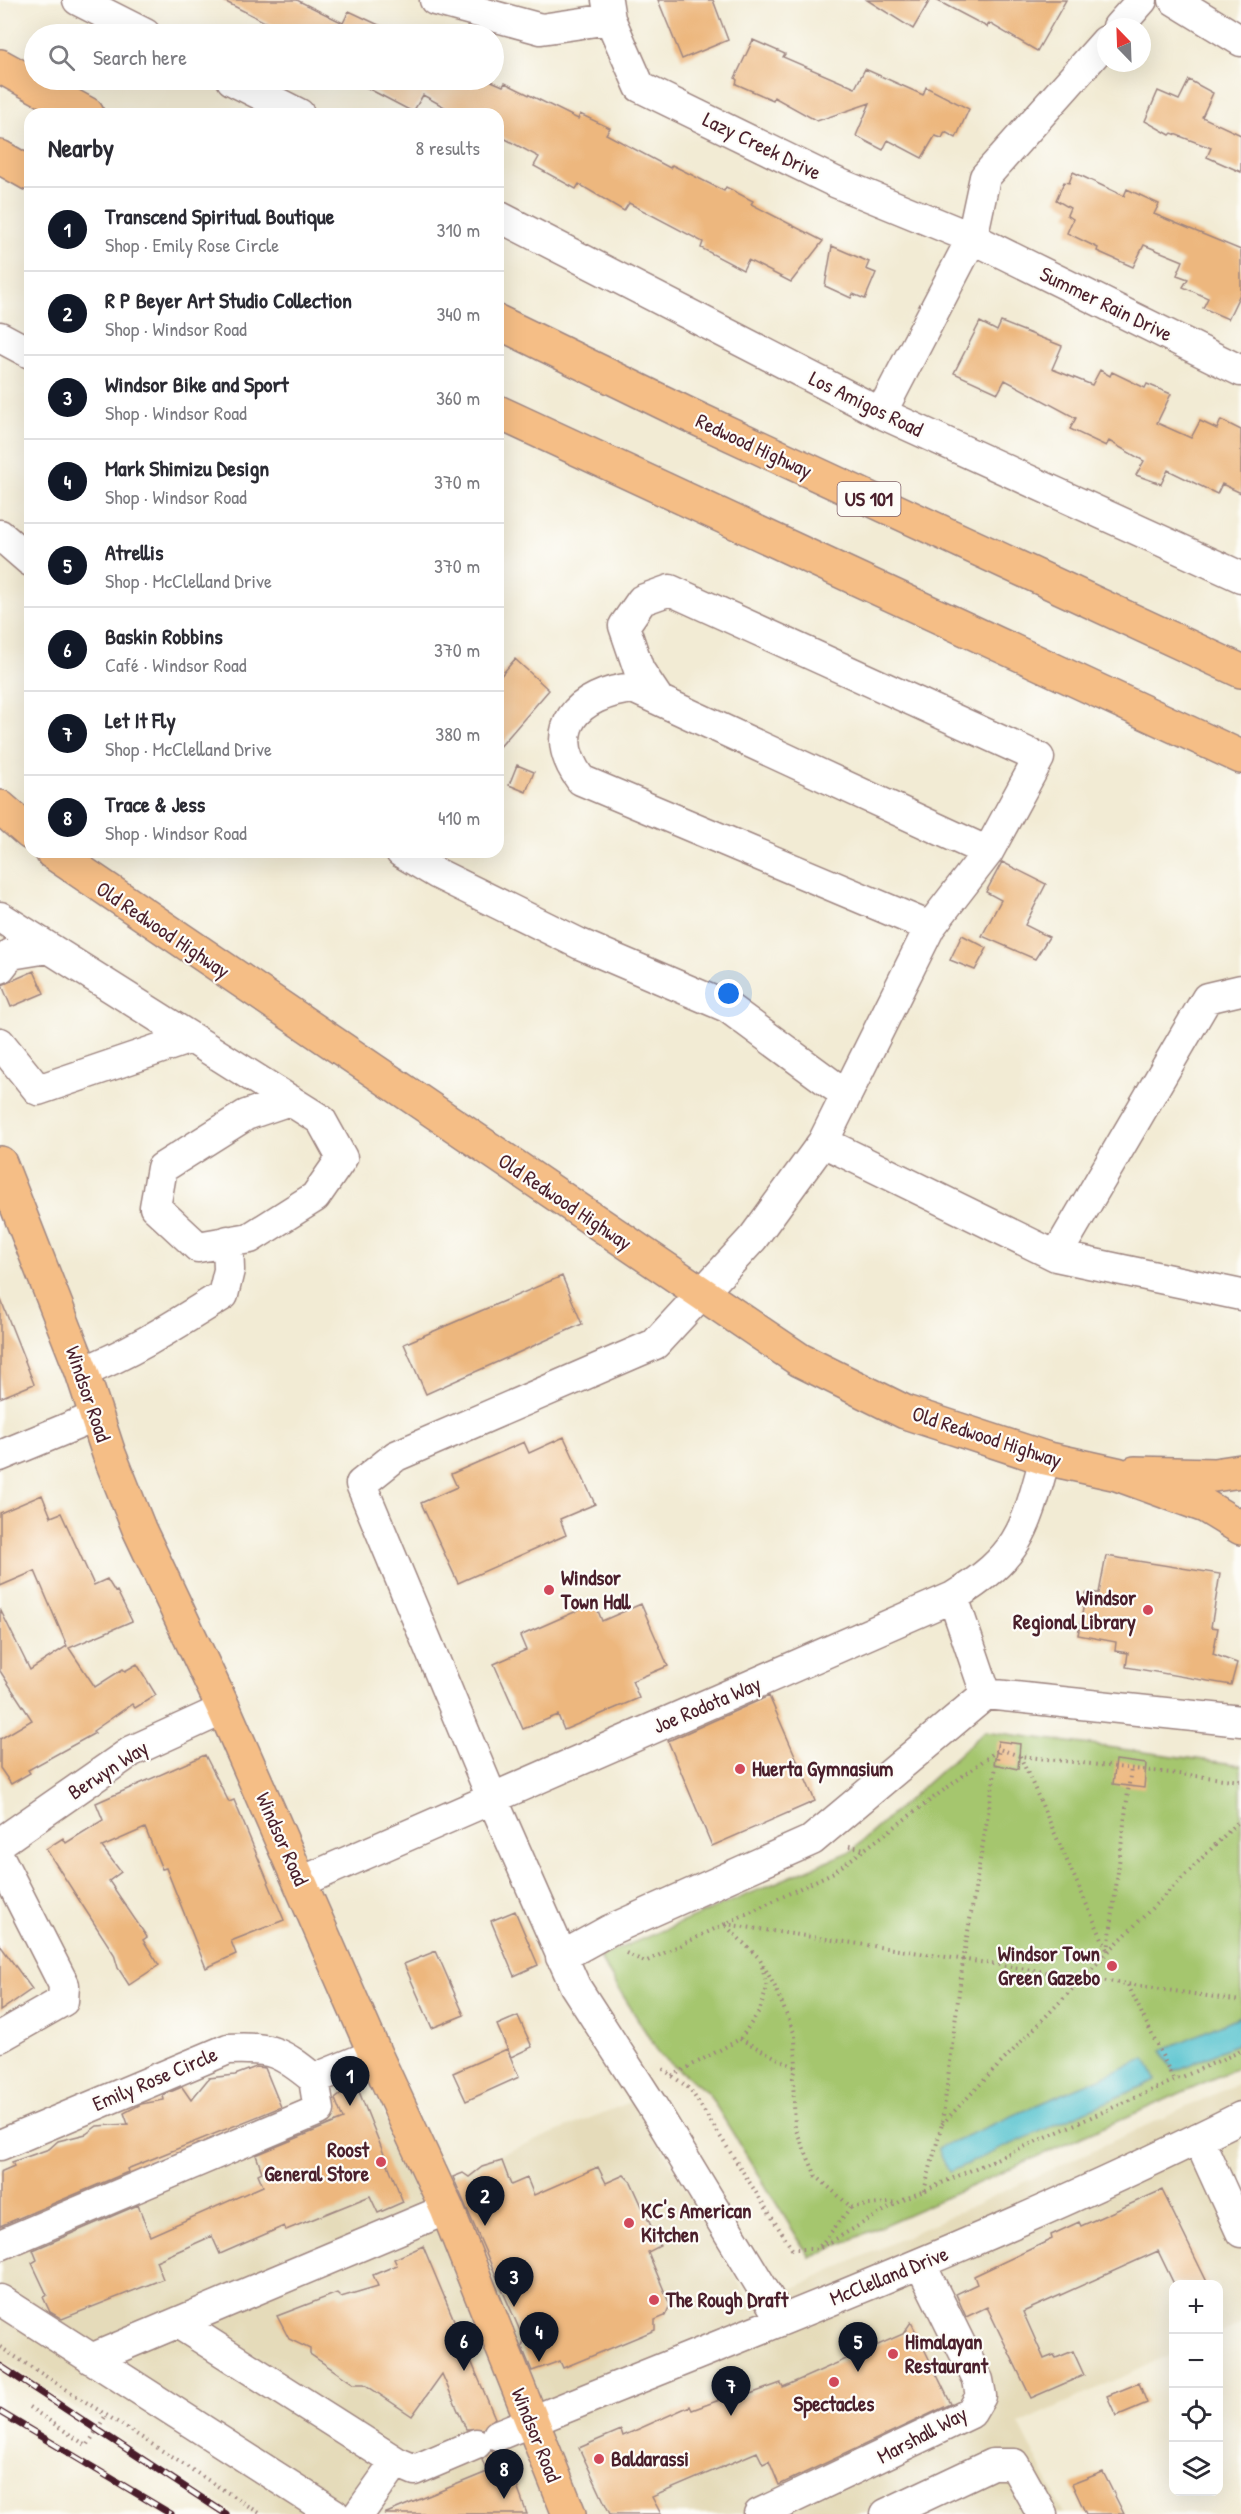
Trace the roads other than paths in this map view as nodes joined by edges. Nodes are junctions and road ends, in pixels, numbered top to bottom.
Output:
1 (78, 0) edge
2 (435, 0) edge
3 (1142, 0) edge
4 (1174, 0) edge
5 (609, 10) edge
6 (1126, 18) edge
7 (125, 24) edge
8 (1241, 41) edge
9 (1097, 51) edge
10 (0, 66) edge
11 (24, 79) edge
12 (44, 90) edge
13 (252, 90) edge
14 (76, 108) edge
15 (287, 108) edge
16 (0, 157) edge
17 (24, 171) edge
18 (504, 219) edge
19 (972, 238) junction
20 (504, 325) edge
21 (0, 337) edge
22 (24, 350) edge
23 (1241, 371) edge
24 (881, 413) junction
25 (504, 415) edge
26 (1241, 577) edge
27 (1241, 671) edge
28 (659, 700) junction
29 (1241, 757) edge
30 (0, 807) edge
31 (24, 829) edge
32 (988, 852) junction
33 (61, 858) edge
34 (410, 858) edge
35 (0, 917) edge
36 (930, 927) junction
37 (48, 948) junction
38 (0, 968) edge
39 (1241, 990) edge
40 (191, 1038) junction
41 (0, 1044) edge
42 (849, 1090) junction
43 (290, 1100) junction
44 (823, 1142) junction
45 (0, 1165) edge
46 (228, 1241) junction
47 (1056, 1256) junction
48 (702, 1295) junction
49 (1241, 1295) edge
50 (82, 1372) junction
51 (97, 1416) junction
52 (0, 1456) edge
53 (1045, 1458) junction
54 (1241, 1471) edge
55 (1118, 1474) junction
56 (1241, 1528) edge
57 (953, 1597) junction
58 (986, 1694) junction
59 (224, 1709) junction
60 (1241, 1721) edge
61 (492, 1798) junction
62 (0, 1843) edge
63 (0, 1859) edge
64 (301, 1882) junction
65 (561, 1957) junction
66 (0, 2037) edge
67 (375, 2054) junction
68 (314, 2079) junction
69 (1241, 2117) edge
70 (1198, 2138) junction
71 (0, 2145) edge
72 (447, 2209) junction
73 (1241, 2232) edge
74 (0, 2245) edge
75 (921, 2265) junction
76 (0, 2300) edge
77 (781, 2319) junction
78 (178, 2323) junction
79 (92, 2359) junction
80 (530, 2422) junction
81 (396, 2462) junction
82 (812, 2503) edge
83 (334, 2514) edge
84 (359, 2514) edge
85 (569, 2514) edge
86 (759, 2514) edge
87 (886, 2514) edge
88 (1042, 2514) edge

1 - 7 street
2 - 5 street
3 - 6 street
4 - 8 street
5 - 19 street, Lazy Creek Drive
9 - 19 street
10 - 11 main road
12 - 14 main road
13 - 15 street
16 - 17 main road
18 - 24 street, Los Amigos Road
19 - 23 street, Summer Rain Drive
19 - 24 street
20 - 27 main road, Redwood Highway / US 101
21 - 22 street
24 - 26 street, Los Amigos Road
25 - 29 main road
28 - 32 street
28 - 32 street
28 - 36 street
30 - 31 main road
32 - 36 street
33 - 48 main road, Old Redwood Highway
34 - 42 street
35 - 37 street
36 - 42 street
37 - 38 street
37 - 40 street
39 - 47 street
40 - 41 street
40 - 43 street
42 - 44 street
43 - 46 street
43 - 46 street
44 - 47 street
44 - 48 street
45 - 50 main road, Windsor Road
46 - 50 street
47 - 49 street
48 - 53 main road, Old Redwood Highway
48 - 61 street
50 - 51 main road, Windsor Road
51 - 52 street
51 - 59 main road, Windsor Road
53 - 55 main road, Old Redwood Highway
53 - 57 street, Joe Rodota Way
54 - 55 main road, Old Redwood Highway
55 - 56 main road, Old Redwood Highway
57 - 58 street
57 - 61 street, Joe Rodota Way
58 - 60 street
58 - 65 street
59 - 62 street, Berwyn Way
59 - 64 main road, Windsor Road
61 - 64 street, Joe Rodota Way
61 - 65 street
63 - 66 street
64 - 67 main road, Windsor Road
65 - 77 street
67 - 68 street
67 - 72 main road, Windsor Road
68 - 71 street, Emily Rose Circle
68 - 74 street
69 - 70 street, McClelland Drive
70 - 73 street
70 - 75 street, McClelland Drive
72 - 78 street
72 - 80 main road, Windsor Road
75 - 77 street, McClelland Drive
75 - 82 street, Marshall Way
76 - 79 street
77 - 80 street, McClelland Drive
78 - 79 street
78 - 81 street
79 - 83 street
80 - 81 street, McClelland Drive
80 - 85 main road, Windsor Road
81 - 84 street
82 - 86 street, Marshall Way
87 - 88 street

